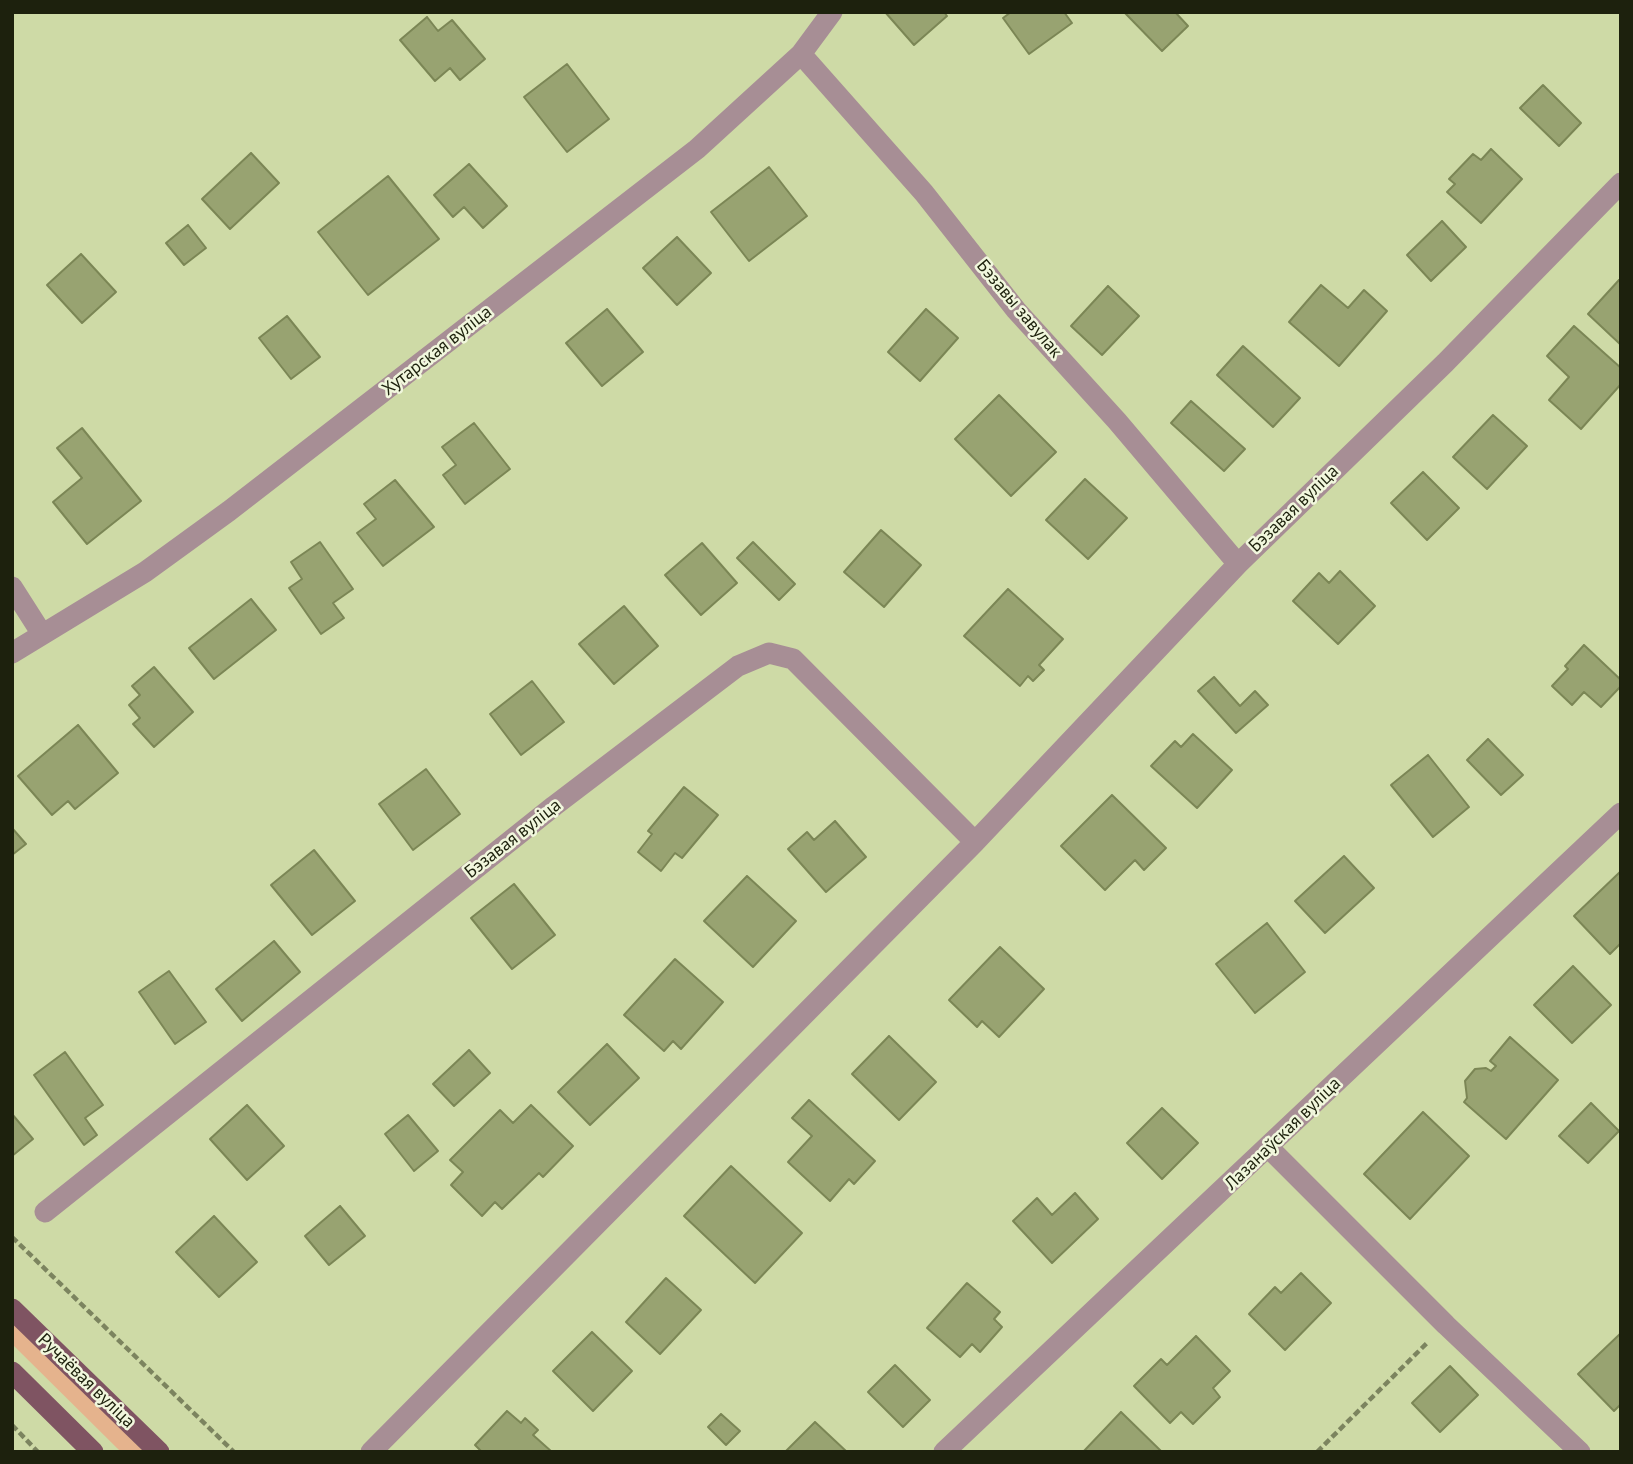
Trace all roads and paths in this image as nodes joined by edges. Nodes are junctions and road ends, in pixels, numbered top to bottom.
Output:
1 (832, 12) edge
2 (801, 54) junction
3 (1621, 183) edge
4 (1238, 564) junction
5 (12, 587) edge
6 (42, 634) junction
7 (12, 653) edge
8 (1621, 813) edge
9 (975, 842) junction
10 (1269, 1148) junction
11 (45, 1212) dead end
12 (12, 1237) edge
13 (12, 1309) edge
14 (1446, 1325) junction
15 (12, 1372) edge
16 (12, 1425) edge
17 (38, 1452) edge
18 (93, 1452) edge
19 (159, 1452) edge
20 (234, 1452) edge
21 (371, 1452) edge
22 (944, 1452) edge
23 (1317, 1452) edge
24 (1580, 1452) edge

1 - 2 street, Хутарская вуліца
2 - 4 street, Бэзавы завулак
2 - 6 street, Хутарская вуліца
3 - 4 street, Бэзавая вуліца
4 - 9 street, Бэзавая вуліца
5 - 6 street
6 - 7 street, Хутарская вуліца
8 - 10 street, Лазанаўская вуліца
9 - 11 street, Бэзавая вуліца
9 - 21 street, Бэзавая вуліца
10 - 14 street
10 - 22 street, Лазанаўская вуліца
12 - 20 path
13 - 19 main road, Ручаёвая вуліца
14 - 23 path
14 - 24 street
15 - 18 main road
16 - 17 path

